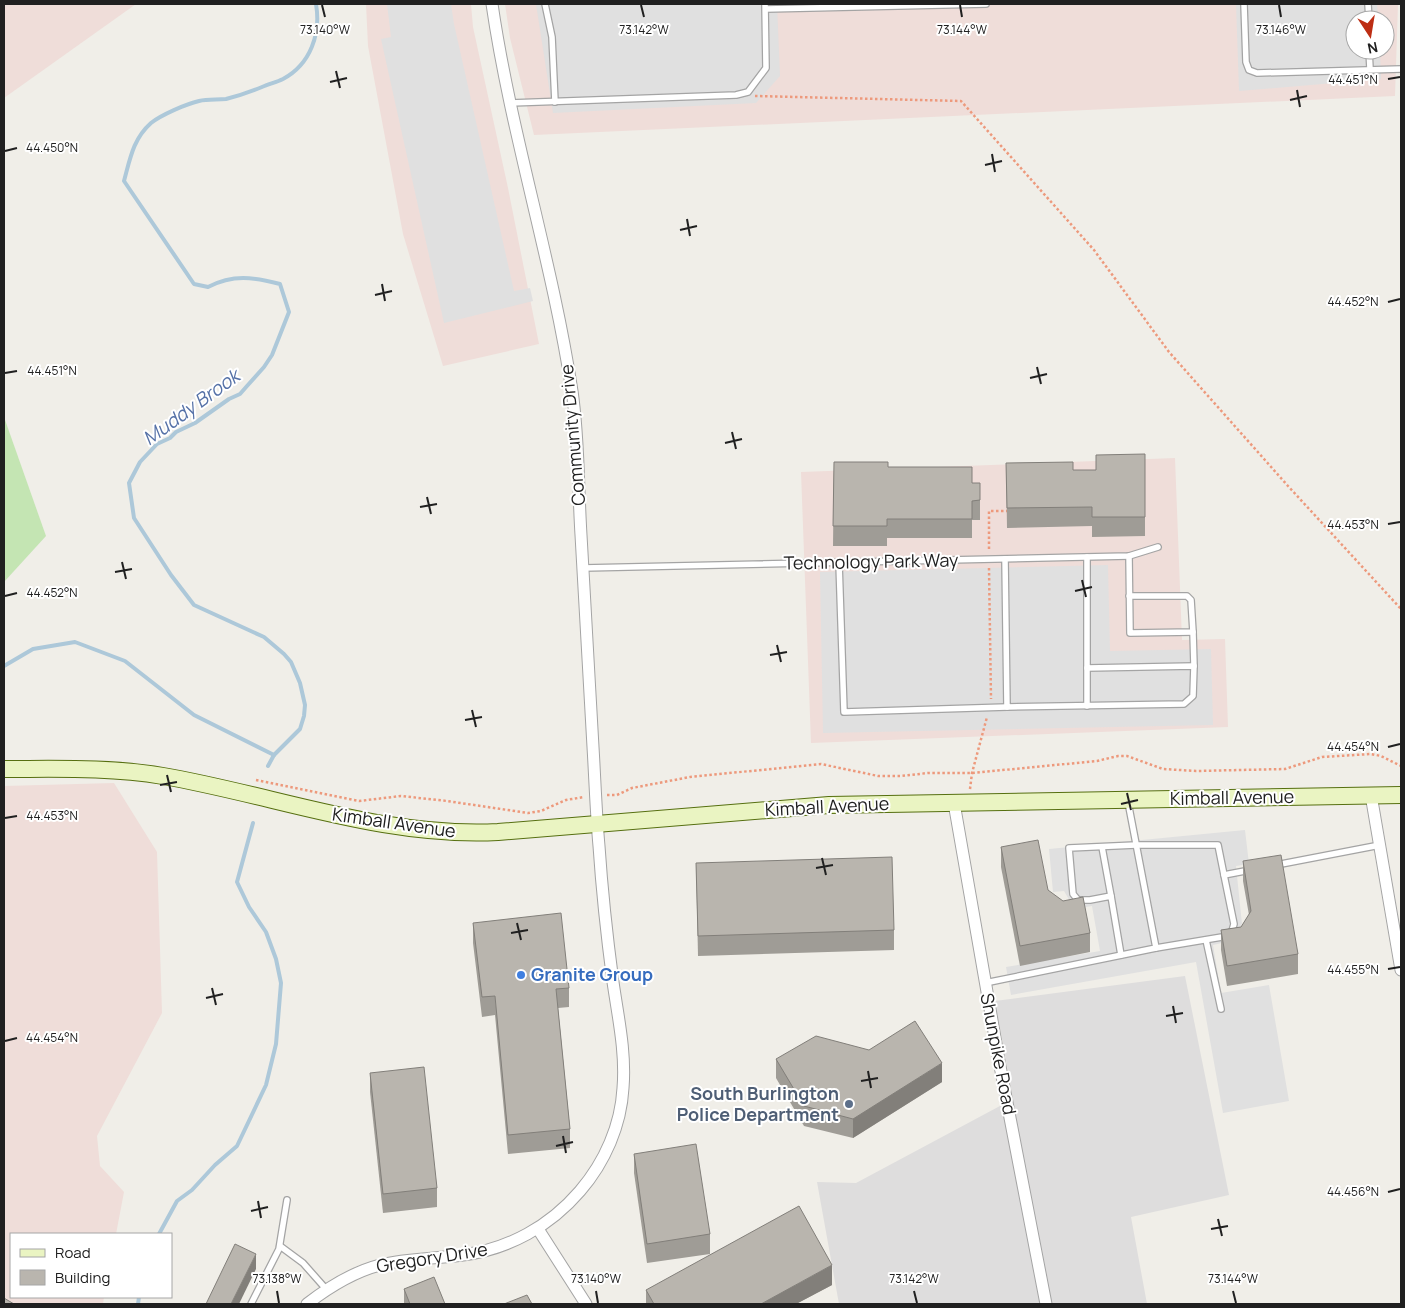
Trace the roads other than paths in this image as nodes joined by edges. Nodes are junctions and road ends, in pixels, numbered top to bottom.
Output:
1 (492, 4) edge
2 (545, 4) edge
3 (986, 4) edge
4 (1244, 4) edge
5 (765, 7) edge
6 (1370, 60) edge
7 (1401, 69) edge
8 (1370, 70) junction
9 (555, 102) junction
10 (510, 103) junction
11 (1158, 547) dead end
12 (1129, 556) junction
13 (1087, 557) junction
14 (1005, 559) junction
15 (839, 563) junction
16 (583, 568) junction
17 (1129, 596) junction
18 (1193, 632) junction
19 (1194, 666) junction
20 (1087, 668) junction
21 (1087, 706) junction
22 (1007, 707) junction
23 (4, 770) edge
24 (1371, 795) junction
25 (1401, 795) edge
26 (1128, 800) junction
27 (954, 803) junction
28 (597, 824) junction
29 (599, 844) joint
30 (1380, 845) junction
31 (1136, 846) junction
32 (1102, 847) junction
33 (1273, 866) edge
34 (1253, 870) edge
35 (1224, 875) junction
36 (1111, 896) junction
37 (1206, 940) junction
38 (1156, 948) junction
39 (1121, 955) junction
40 (1401, 970) edge
41 (985, 983) junction
42 (1221, 1009) dead end
43 (287, 1200) dead end
44 (538, 1229) junction
45 (280, 1246) junction
46 (326, 1289) junction
47 (251, 1304) edge
48 (307, 1304) edge
49 (586, 1304) edge
50 (1046, 1304) edge

1 - 10 street, Community Drive
2 - 9 lane
3 - 5 lane
4 - 8 lane
5 - 9 lane
6 - 8 lane
7 - 8 lane
9 - 10 lane
10 - 16 street, Community Drive
11 - 12 lane, Technology Park Way
12 - 13 lane, Technology Park Way
12 - 17 lane
13 - 14 lane, Technology Park Way
13 - 20 lane
14 - 15 lane, Technology Park Way
14 - 22 lane
15 - 16 lane, Technology Park Way
15 - 22 lane
16 - 28 street, Community Drive
17 - 18 lane
17 - 18 lane
18 - 19 lane
19 - 20 lane
19 - 21 lane
20 - 21 lane
21 - 22 lane
23 - 28 main road, Kimball Avenue
24 - 25 main road, Kimball Avenue
24 - 26 main road, Kimball Avenue
24 - 30 street
26 - 27 main road, Kimball Avenue
26 - 31 lane
27 - 28 main road, Kimball Avenue
27 - 41 street, Shunpike Road
28 - 29 street, Community Drive
29 - 44 street, Gregory Drive
30 - 33 lane
30 - 40 street
31 - 32 lane
31 - 35 lane
31 - 38 lane
32 - 36 lane
32 - 36 lane
34 - 35 lane
35 - 37 lane
36 - 39 lane
37 - 38 lane
37 - 42 lane
38 - 39 lane
39 - 41 lane
41 - 50 street, Shunpike Road
43 - 45 lane
44 - 46 street, Gregory Drive
44 - 49 street
45 - 46 lane
45 - 47 lane
46 - 48 street, Gregory Drive

